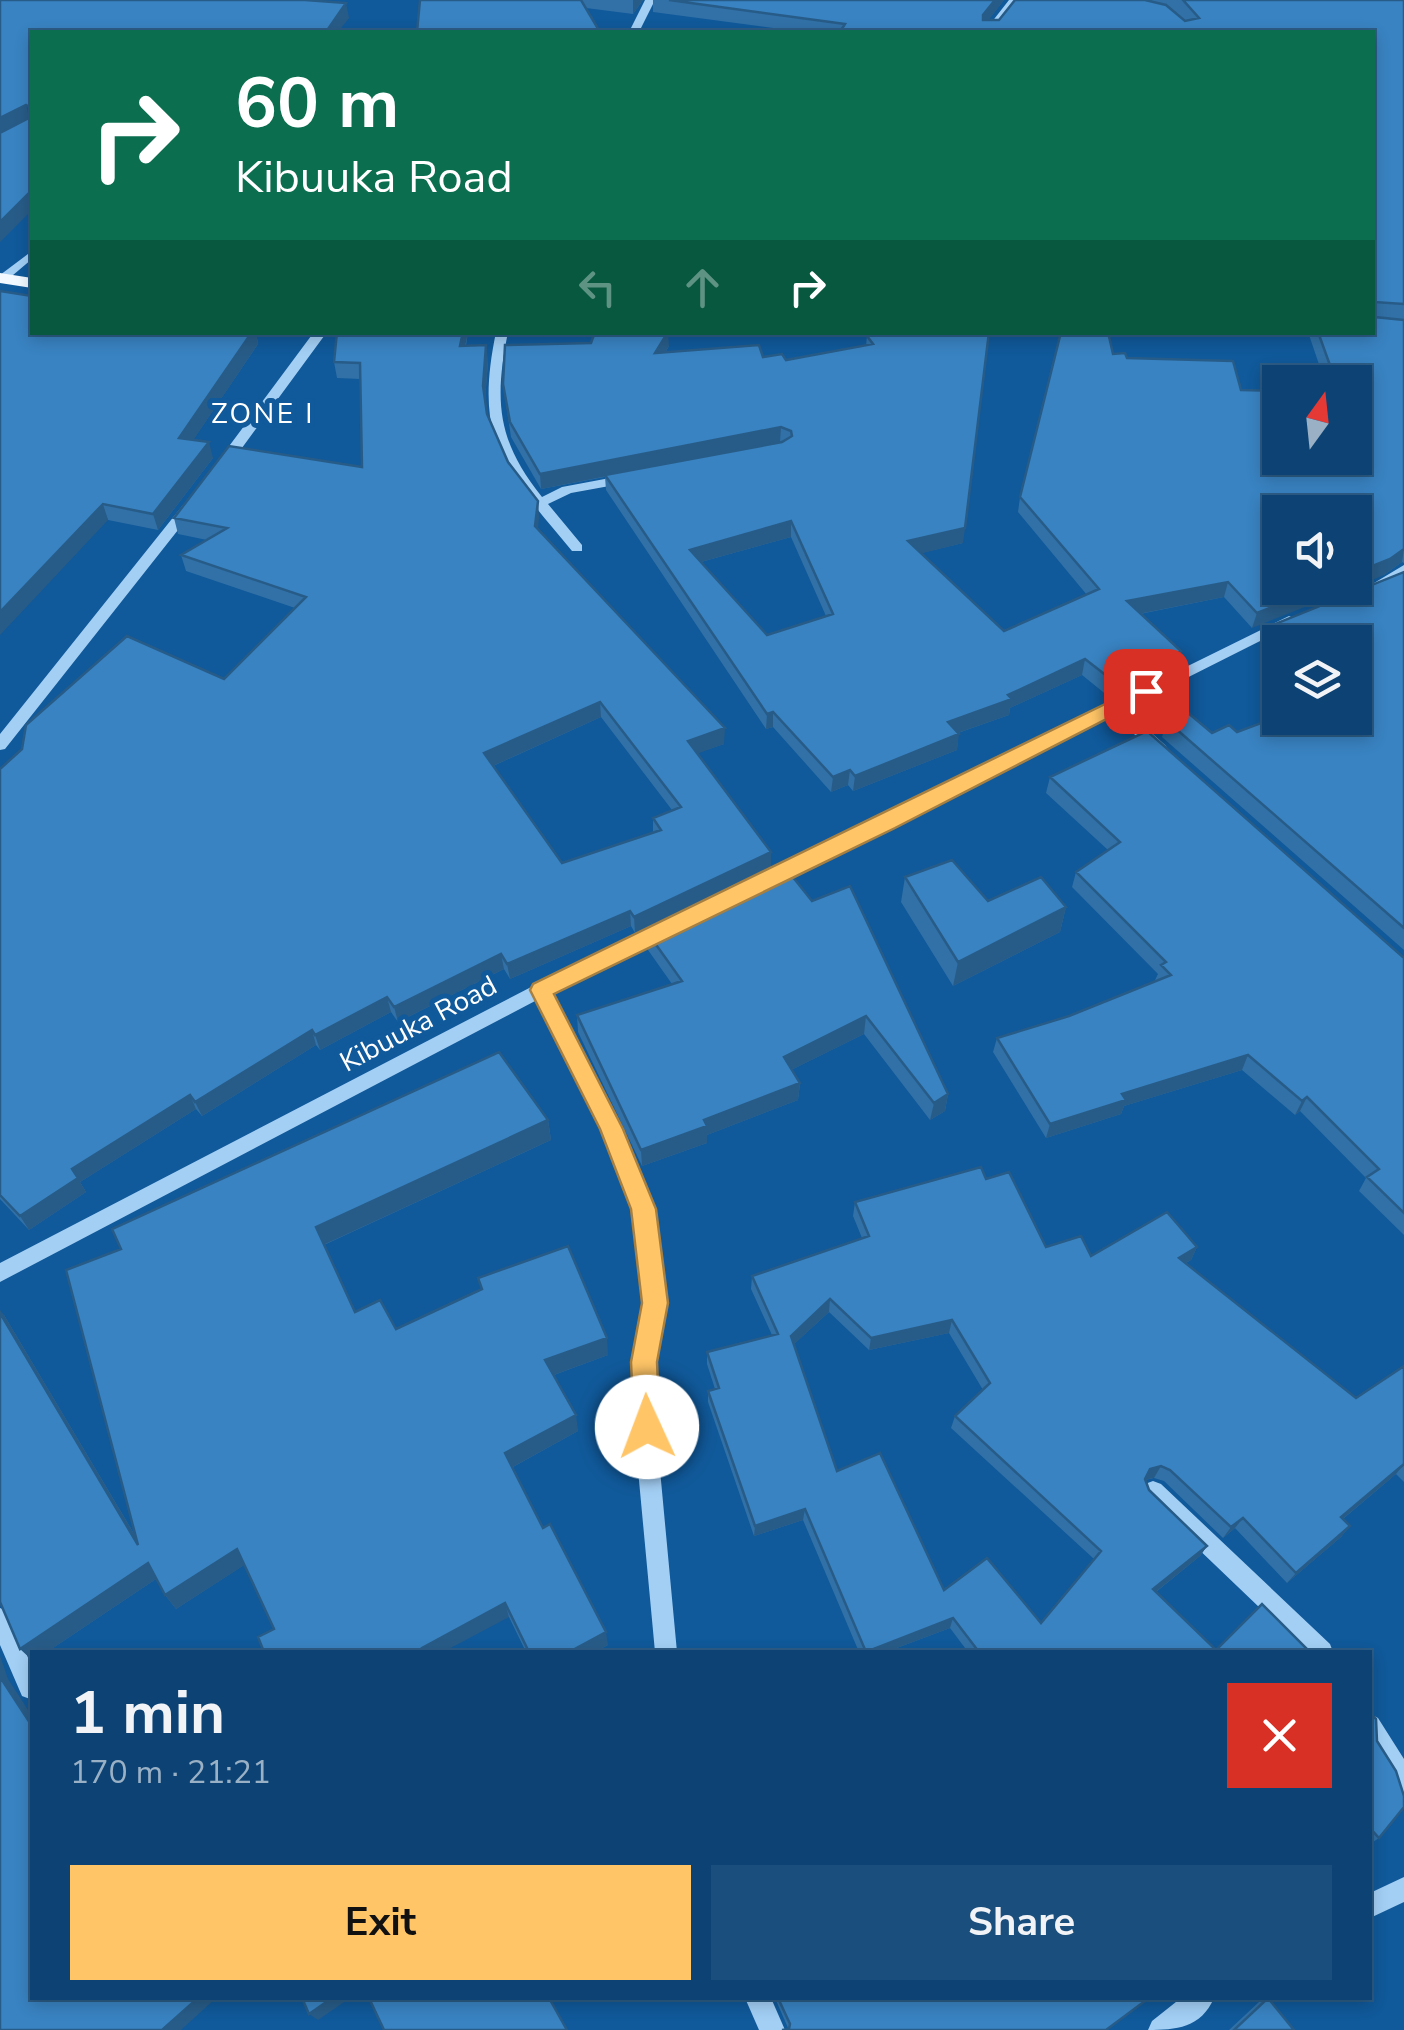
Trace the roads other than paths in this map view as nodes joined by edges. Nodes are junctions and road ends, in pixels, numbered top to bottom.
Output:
1 (650, 0) edge
2 (1014, 0) edge
3 (635, 30) edge
4 (991, 30) edge
5 (30, 256) edge
6 (1, 278) edge
7 (30, 283) edge
8 (319, 335) edge
9 (501, 335) edge
10 (645, 476) edge
11 (211, 481) edge
12 (199, 496) edge
13 (540, 503) junction
14 (577, 548) dead end
15 (1404, 569) edge
16 (1372, 589) edge
17 (1298, 617) edge
18 (1113, 708) junction
19 (0, 745) edge
20 (1172, 759) edge
21 (749, 890) edge
22 (680, 923) edge
23 (541, 990) junction
24 (0, 1272) edge
25 (1153, 1491) edge
26 (0, 1620) edge
27 (666, 1650) edge
28 (1320, 1650) edge
29 (30, 1688) edge
30 (1372, 1729) edge
31 (1404, 1781) edge
32 (1404, 1889) edge
33 (1372, 1905) edge
34 (759, 2000) edge
35 (1199, 2000) edge
36 (772, 2030) edge
37 (1160, 2030) edge

1 - 3 street
2 - 4 street
5 - 6 street
6 - 7 main road
8 - 11 street
9 - 13 street
10 - 13 street
12 - 19 street
13 - 14 street
15 - 16 street
17 - 18 street
18 - 20 street
18 - 21 street
22 - 23 street, Kibuuka Road
23 - 24 street, Kibuuka Road
23 - 27 street
25 - 28 street
26 - 29 street
30 - 31 street
32 - 33 street
34 - 36 street
35 - 37 street

